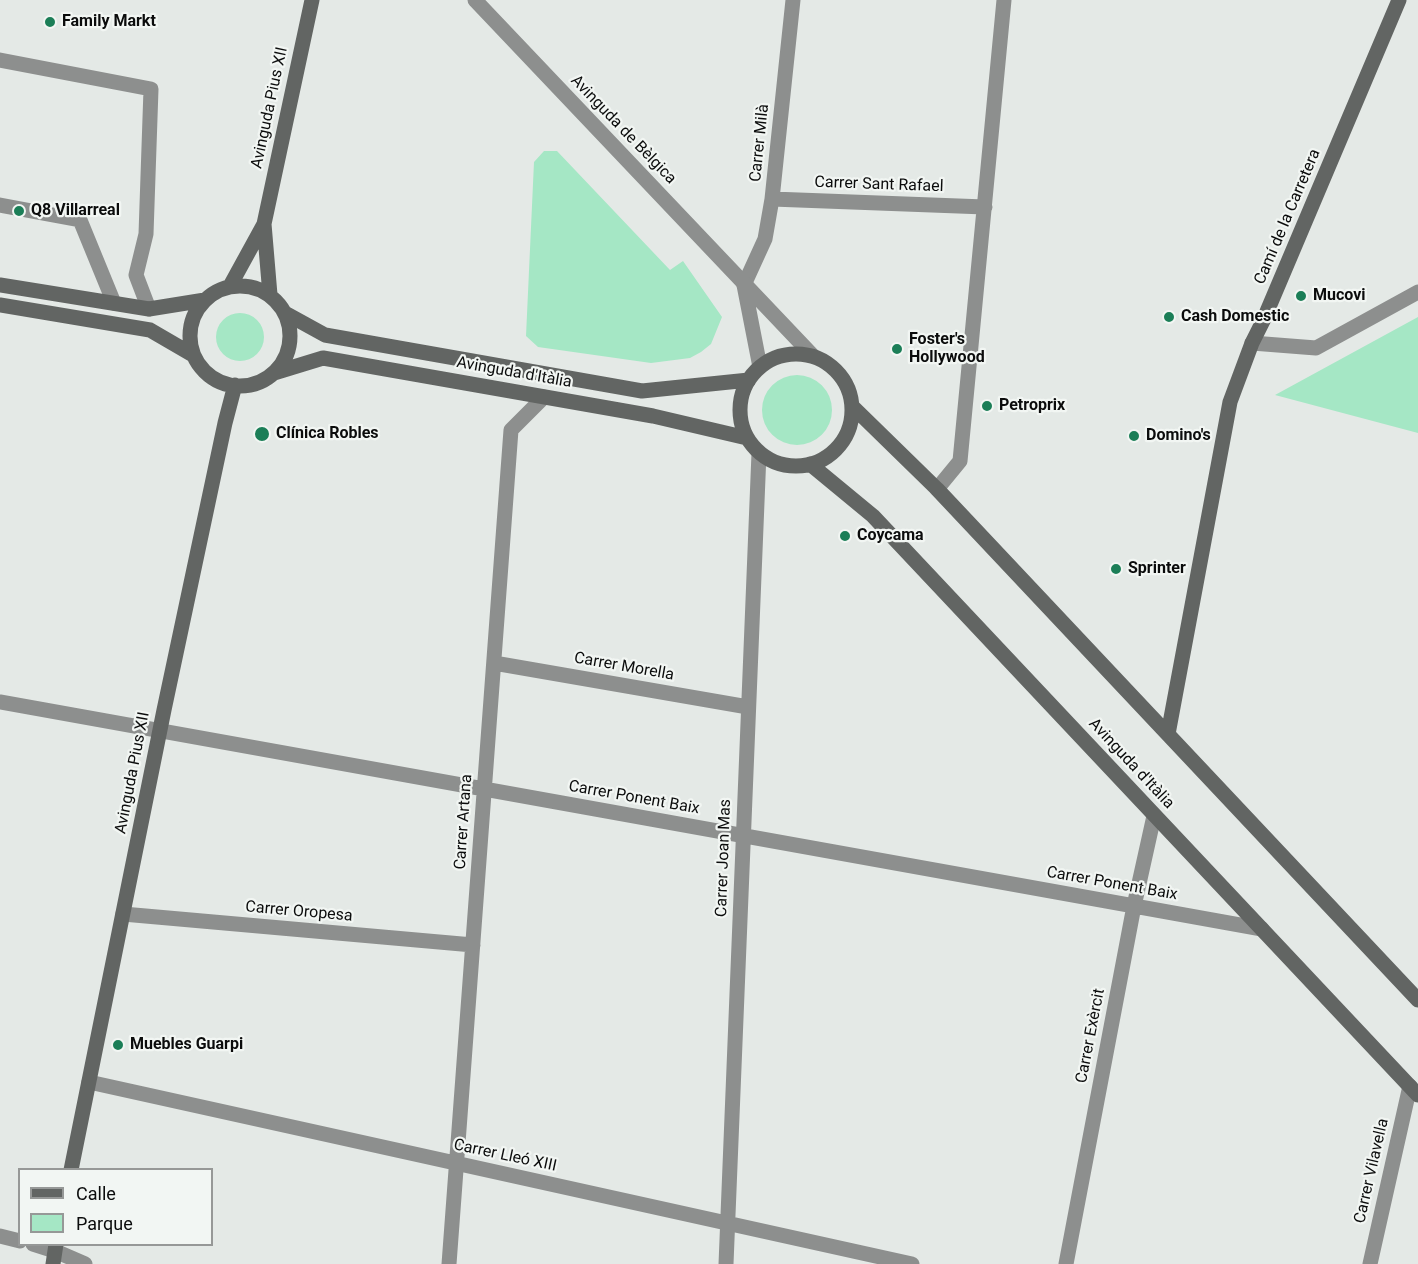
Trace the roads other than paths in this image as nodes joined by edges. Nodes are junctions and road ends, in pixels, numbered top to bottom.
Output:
1 (312, 0) edge
2 (475, 0) edge
3 (793, 0) edge
4 (1004, 0) edge
5 (1399, 0) edge
6 (0, 60) edge
7 (772, 199) junction
8 (0, 205) edge
9 (985, 207) junction
10 (264, 224) junction
11 (0, 285) edge
12 (744, 285) junction
13 (231, 286) junction
14 (1418, 292) edge
15 (270, 295) junction
16 (205, 300) junction
17 (114, 303) junction
18 (0, 305) edge
19 (149, 309) junction
20 (285, 313) junction
21 (1252, 344) junction
22 (193, 355) junction
23 (813, 356) junction
24 (760, 367) junction
25 (274, 373) junction
26 (749, 380) junction
27 (235, 385) junction
28 (544, 397) junction
29 (852, 406) junction
30 (747, 438) junction
31 (759, 453) junction
32 (810, 464) junction
33 (937, 489) junction
34 (494, 663) junction
35 (0, 702) edge
36 (748, 707) junction
37 (160, 731) junction
38 (1168, 734) junction
39 (484, 789) junction
40 (1154, 816) junction
41 (743, 836) junction
42 (1134, 906) junction
43 (123, 914) junction
44 (1262, 929) junction
45 (472, 945) junction
46 (1418, 1000) edge
47 (89, 1082) junction
48 (1414, 1091) edge
49 (456, 1163) junction
50 (71, 1168) edge
51 (727, 1223) junction
52 (36, 1246) edge
53 (55, 1253) edge
54 (85, 1264) edge
55 (448, 1264) edge
56 (726, 1264) edge
57 (912, 1264) edge
58 (1066, 1264) edge
59 (1370, 1264) edge

1 - 10 main road, Avinguda Pius XII
2 - 12 street, Avinguda de Bèlgica
3 - 7 street, Carrer Milà
4 - 9 street
5 - 21 main road, Camí de la Carretera
6 - 19 street
7 - 9 street, Carrer Sant Rafael
7 - 12 street, Carrer Milà
8 - 17 street
9 - 33 street
10 - 13 main road, Avinguda Pius XII
10 - 15 main road, Avinguda Pius XII
11 - 17 main road
12 - 23 street, Avinguda de Bèlgica
12 - 24 street
13 - 15 main road
13 - 16 main road
14 - 21 street
15 - 20 main road
16 - 19 main road
16 - 22 main road
17 - 19 main road
18 - 22 main road
20 - 25 main road
20 - 26 main road, Avinguda d'Itàlia
21 - 38 main road, Camí de la Carretera
22 - 27 main road
23 - 24 main road
23 - 29 main road
24 - 26 main road
25 - 27 main road
25 - 28 main road, Avinguda d'Itàlia
26 - 30 main road
27 - 37 main road, Avinguda Pius XII
28 - 30 main road, Avinguda d'Itàlia
28 - 34 street, Carrer Artana
29 - 32 main road
29 - 33 main road
30 - 31 main road
31 - 32 main road
31 - 36 street, Carrer Joan Mas
32 - 40 main road, Avinguda d'Itàlia
33 - 38 main road
34 - 36 street, Carrer Morella
34 - 39 street, Carrer Artana
35 - 37 street, Carrer Ponent Baix
36 - 41 street, Carrer Joan Mas
37 - 39 street, Carrer Ponent Baix
37 - 43 main road, Avinguda Pius XII
38 - 46 main road
39 - 41 street, Carrer Ponent Baix
39 - 45 street, Carrer Artana
40 - 42 street, Carrer Exèrcit
40 - 44 main road, Avinguda d'Itàlia
41 - 42 street, Carrer Ponent Baix
41 - 51 street, Carrer Joan Mas
42 - 44 street, Carrer Ponent Baix
42 - 58 street, Carrer Exèrcit
43 - 45 street, Carrer Oropesa
43 - 47 main road, Avinguda Pius XII
44 - 48 main road, Avinguda d'Itàlia
45 - 49 street, Carrer Artana
47 - 49 street, Carrer Lleó XIII
47 - 50 main road, Avinguda Pius XII
48 - 59 street, Carrer Vilavella
49 - 51 street, Carrer Lleó XIII
49 - 55 street, Carrer Artana
51 - 56 street, Carrer Joan Mas
51 - 57 street, Carrer Lleó XIII
52 - 53 street
53 - 54 street

